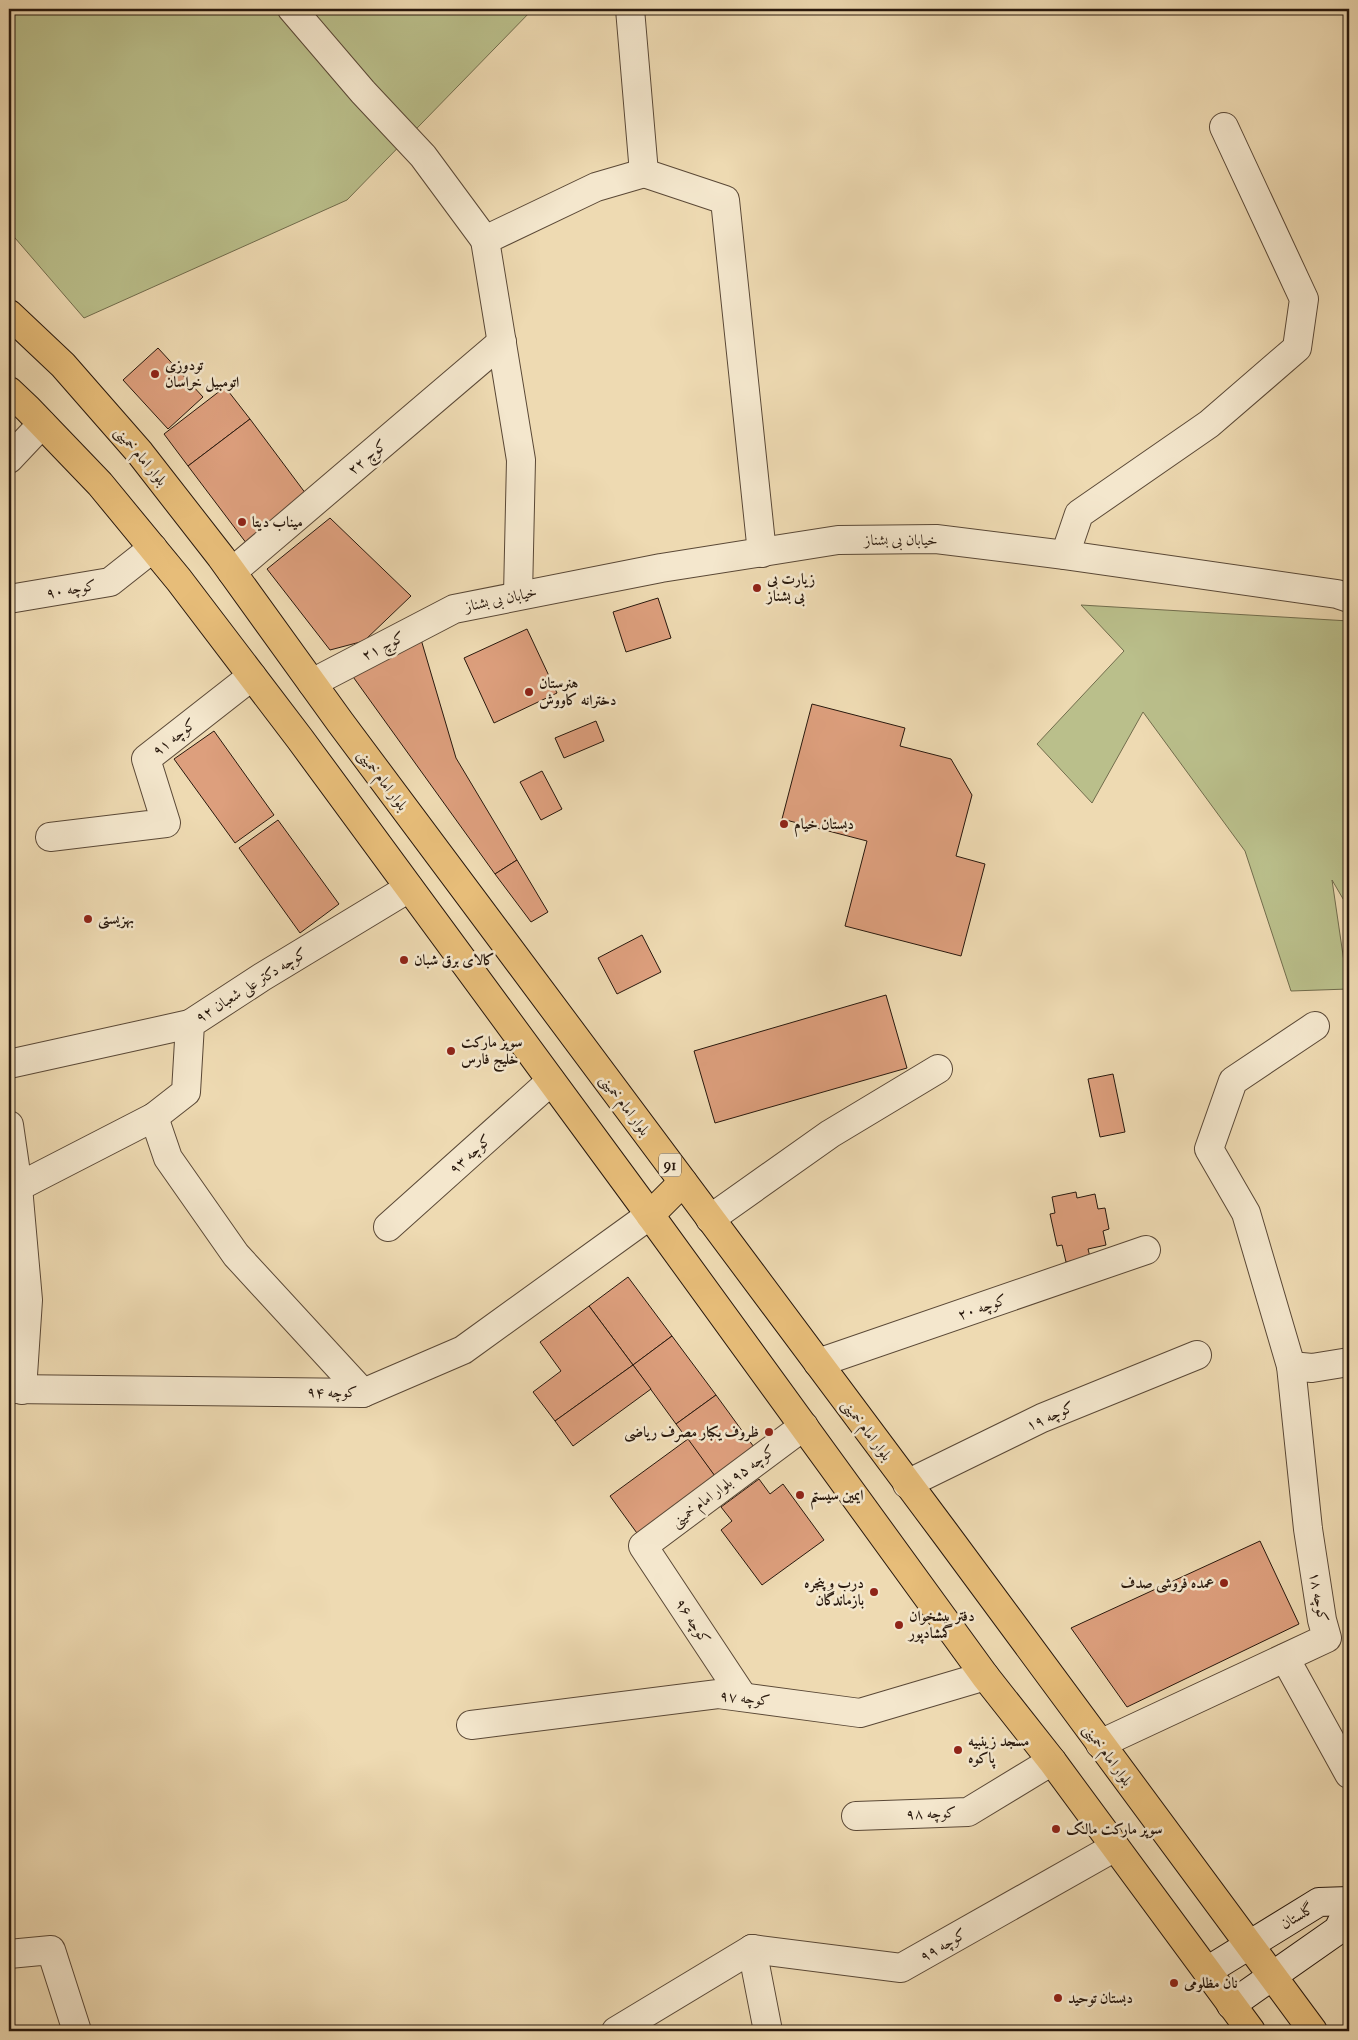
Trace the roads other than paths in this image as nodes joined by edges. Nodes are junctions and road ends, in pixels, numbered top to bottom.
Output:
1 (292, 9) edge
2 (630, 9) edge
3 (1224, 127) dead end
4 (644, 173) junction
5 (486, 240) junction
6 (9, 314) edge
7 (502, 342) junction
8 (9, 391) edge
9 (42, 424) junction
10 (9, 459) edge
11 (153, 548) junction
12 (762, 553) junction
13 (1065, 555) junction
14 (232, 572) junction
15 (518, 595) junction
16 (1349, 598) edge
17 (9, 599) edge
18 (454, 609) joint
19 (252, 676) junction
20 (312, 683) junction
21 (50, 836) dead end
22 (409, 888) junction
23 (190, 1024) junction
24 (1314, 1026) dead end
25 (9, 1064) edge
26 (938, 1069) dead end
27 (551, 1081) junction
28 (154, 1117) junction
29 (9, 1124) edge
30 (683, 1182) junction
31 (18, 1187) junction
32 (650, 1215) junction
33 (710, 1219) junction
34 (388, 1227) dead end
35 (1146, 1250) dead end
36 (1197, 1355) dead end
37 (1349, 1362) edge
38 (818, 1363) junction
39 (1291, 1366) junction
40 (15, 1389) edge
41 (363, 1393) junction
42 (804, 1426) junction
43 (907, 1484) junction
44 (643, 1546) joint
45 (1285, 1658) junction
46 (985, 1676) junction
47 (743, 1697) junction
48 (471, 1725) dead end
49 (1100, 1744) junction
50 (1052, 1761) junction
51 (1349, 1774) edge
52 (856, 1816) dead end
53 (1115, 1847) junction
54 (1349, 1901) edge
55 (1349, 1906) edge
56 (1249, 1944) junction
57 (752, 1949) junction
58 (9, 1954) edge
59 (1207, 1971) junction
60 (1273, 1977) junction
61 (1231, 2004) junction
62 (77, 2031) edge
63 (616, 2031) edge
64 (768, 2031) edge
65 (1251, 2031) edge
66 (1313, 2031) edge

1 - 5 street
2 - 4 street
3 - 13 street
4 - 5 street
4 - 12 street
5 - 7 street
6 - 14 main road, بلوار امام خمینی / 91
7 - 14 street, کوچ ۲۲
7 - 15 street
8 - 9 main road
9 - 10 street
9 - 11 main road
11 - 17 street, کوچه ۹۰
11 - 19 main road
12 - 13 street, خیابان بی بشناز
12 - 15 street, خیابان بی بشناز
13 - 16 street, خیابان بی بشناز
14 - 20 main road, بلوار امام خمینی / 91
15 - 18 street, خیابان بی بشناز
18 - 20 street, کوچ ۲۱
19 - 21 street, کوچه ۹۱
19 - 22 main road
20 - 30 main road, بلوار امام خمینی / 91
22 - 23 street, کوچه دکتر علی شعبان ۹۲
22 - 27 main road
23 - 25 street
23 - 28 street, کوچه دکتر علی شعبان ۹۲
24 - 39 street
26 - 33 street
27 - 32 main road
27 - 34 street, کوچه ۹۳
28 - 31 street, کوچه دکتر علی شعبان ۹۲
28 - 41 street
29 - 31 street
30 - 32 main road
30 - 33 main road, بلوار امام خمینی / 91
31 - 40 street
32 - 41 street, کوچه ۹۴
32 - 42 main road
33 - 38 main road, بلوار امام خمینی / 91
35 - 38 street, کوچه ۲۰
36 - 43 street, کوچه ۱۹
37 - 39 street
38 - 43 main road, بلوار امام خمینی / 91
39 - 45 street, کوچه ۱۸
40 - 41 street, کوچه ۹۴
42 - 44 street, کوچه ۹۵ بلوار امام خمینی
42 - 46 main road
43 - 49 main road, بلوار امام خمینی / 91
44 - 47 street, کوچه ۹۶
45 - 49 street, کوچه ۱۸
45 - 51 street
46 - 47 street, کوچه ۹۷
46 - 50 main road
47 - 48 street, کوچه ۹۷
49 - 56 main road, بلوار امام خمینی / 91
50 - 52 street, کوچه ۹۸
50 - 53 main road
53 - 57 street, کوچه ۹۹
53 - 59 main road
54 - 56 street, گلستان
55 - 60 street
56 - 59 street, گلستان
56 - 60 main road, بلوار امام خمینی / 91
57 - 63 street
57 - 64 street
58 - 62 street
59 - 61 main road
60 - 61 street
60 - 66 main road, بلوار امام خمینی / 91
61 - 65 main road

